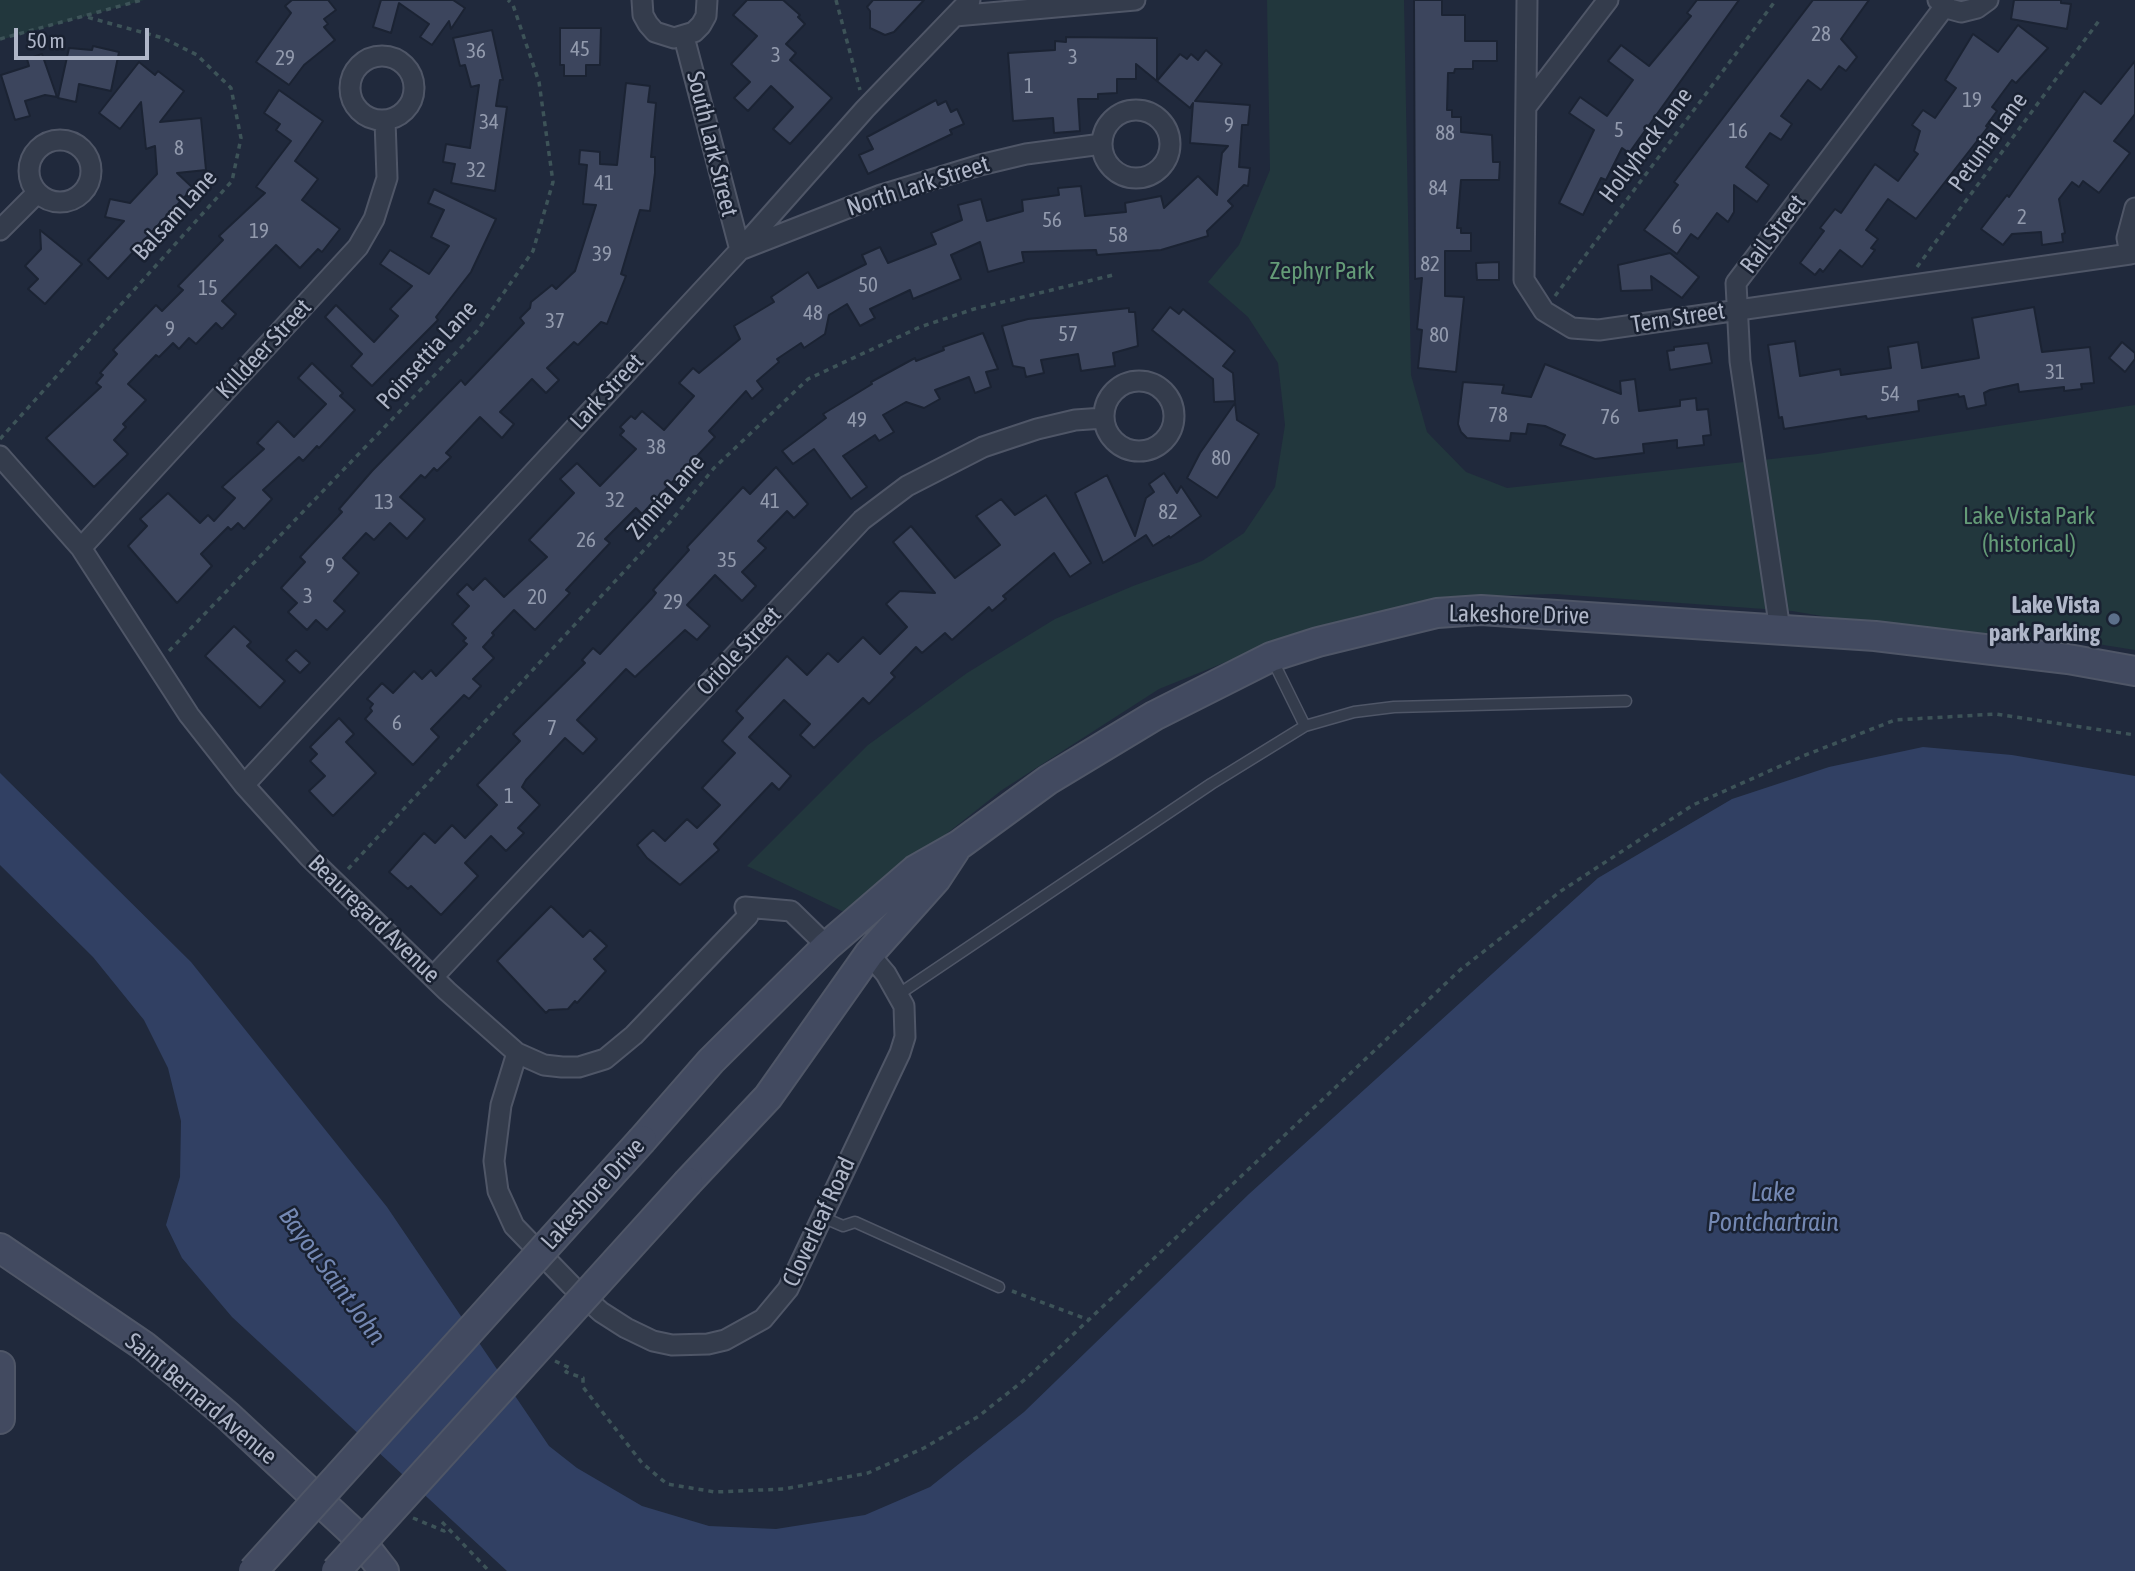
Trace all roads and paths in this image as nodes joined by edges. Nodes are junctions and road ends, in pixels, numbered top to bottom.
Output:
1 (142, 0) edge
2 (508, 0) edge
3 (642, 0) edge
4 (707, 0) edge
5 (836, 0) edge
6 (1135, 0) edge
7 (1527, 0) edge
8 (1608, 0) edge
9 (1776, 0) edge
10 (1988, 0) edge
11 (1942, 3) edge
12 (963, 5) edge
13 (83, 16) junction
14 (2101, 18) dead end
15 (684, 37) junction
16 (0, 39) edge
17 (1526, 107) junction
18 (865, 109) junction
19 (384, 120) dead end
20 (1102, 144) dead end
21 (37, 193) dead end
22 (2135, 208) edge
23 (0, 230) edge
24 (740, 250) junction
25 (2133, 254) edge
26 (1113, 275) dead end
27 (1903, 286) junction
28 (1735, 308) junction
29 (1544, 311) junction
30 (1104, 418) dead end
31 (0, 439) edge
32 (0, 456) edge
33 (81, 548) junction
34 (1780, 630) junction
35 (1271, 657) junction
36 (157, 664) junction
37 (2135, 671) edge
38 (1626, 701) dead end
39 (1305, 726) junction
40 (2135, 735) edge
41 (244, 785) junction
42 (959, 845) junction
43 (336, 882) junction
44 (827, 946) junction
45 (869, 954) junction
46 (433, 977) junction
47 (899, 994) junction
48 (517, 1053) junction
49 (822, 1217) junction
50 (0, 1248) edge
51 (999, 1286) joint
52 (1088, 1320) junction
53 (550, 1359) dead end
54 (0, 1366) edge
55 (0, 1419) edge
56 (408, 1515) dead end
57 (442, 1522) dead end
58 (449, 1528) junction
59 (253, 1571) edge
60 (337, 1571) edge
61 (384, 1571) edge
62 (489, 1571) edge

1 - 13 path
2 - 36 path, Poinsettia Lane
3 - 15 street, South Lark Street
4 - 15 street, South Lark Street
5 - 18 path
6 - 12 street
7 - 17 street, Tern Street
8 - 17 street
9 - 29 path, Hollyhock Lane
10 - 11 street, Rail Street
11 - 28 street, Rail Street
12 - 18 street, Lark Street
13 - 16 path
13 - 31 path, Balsam Lane
14 - 27 path, Petunia Lane
15 - 24 street, South Lark Street
17 - 29 street, Tern Street
18 - 24 street, Lark Street
19 - 33 street, Killdeer Street
20 - 24 street, North Lark Street
21 - 23 street
22 - 25 street, Tern Street
24 - 41 street, Lark Street
25 - 27 street, Tern Street
26 - 43 path, Zinnia Lane
27 - 28 street, Tern Street
28 - 29 street, Tern Street
28 - 34 street, Rail Street
30 - 46 street, Oriole Street
32 - 33 street, Beauregard Avenue
33 - 36 street, Beauregard Avenue
34 - 35 street, Lakeshore Drive
34 - 37 street, Lakeshore Drive
35 - 39 lane
35 - 42 street, Lakeshore Drive
36 - 41 street, Beauregard Avenue
38 - 39 lane
39 - 47 lane
40 - 52 path
41 - 43 street, Beauregard Avenue
42 - 44 street, Lakeshore Drive
42 - 45 street, Lakeshore Drive
43 - 46 street, Beauregard Avenue
44 - 48 street, Beauregard Avenue
44 - 59 street, Lakeshore Drive, bridge
45 - 47 street, Cloverleaf Road
45 - 60 street, Lakeshore Drive, bridge
46 - 48 street, Beauregard Avenue
47 - 49 street, Cloverleaf Road
48 - 49 street, Cloverleaf Road
49 - 51 lane
50 - 61 street, Saint Bernard Avenue
51 - 52 path
52 - 53 path
54 - 55 street
56 - 58 path
57 - 58 path
58 - 62 path

